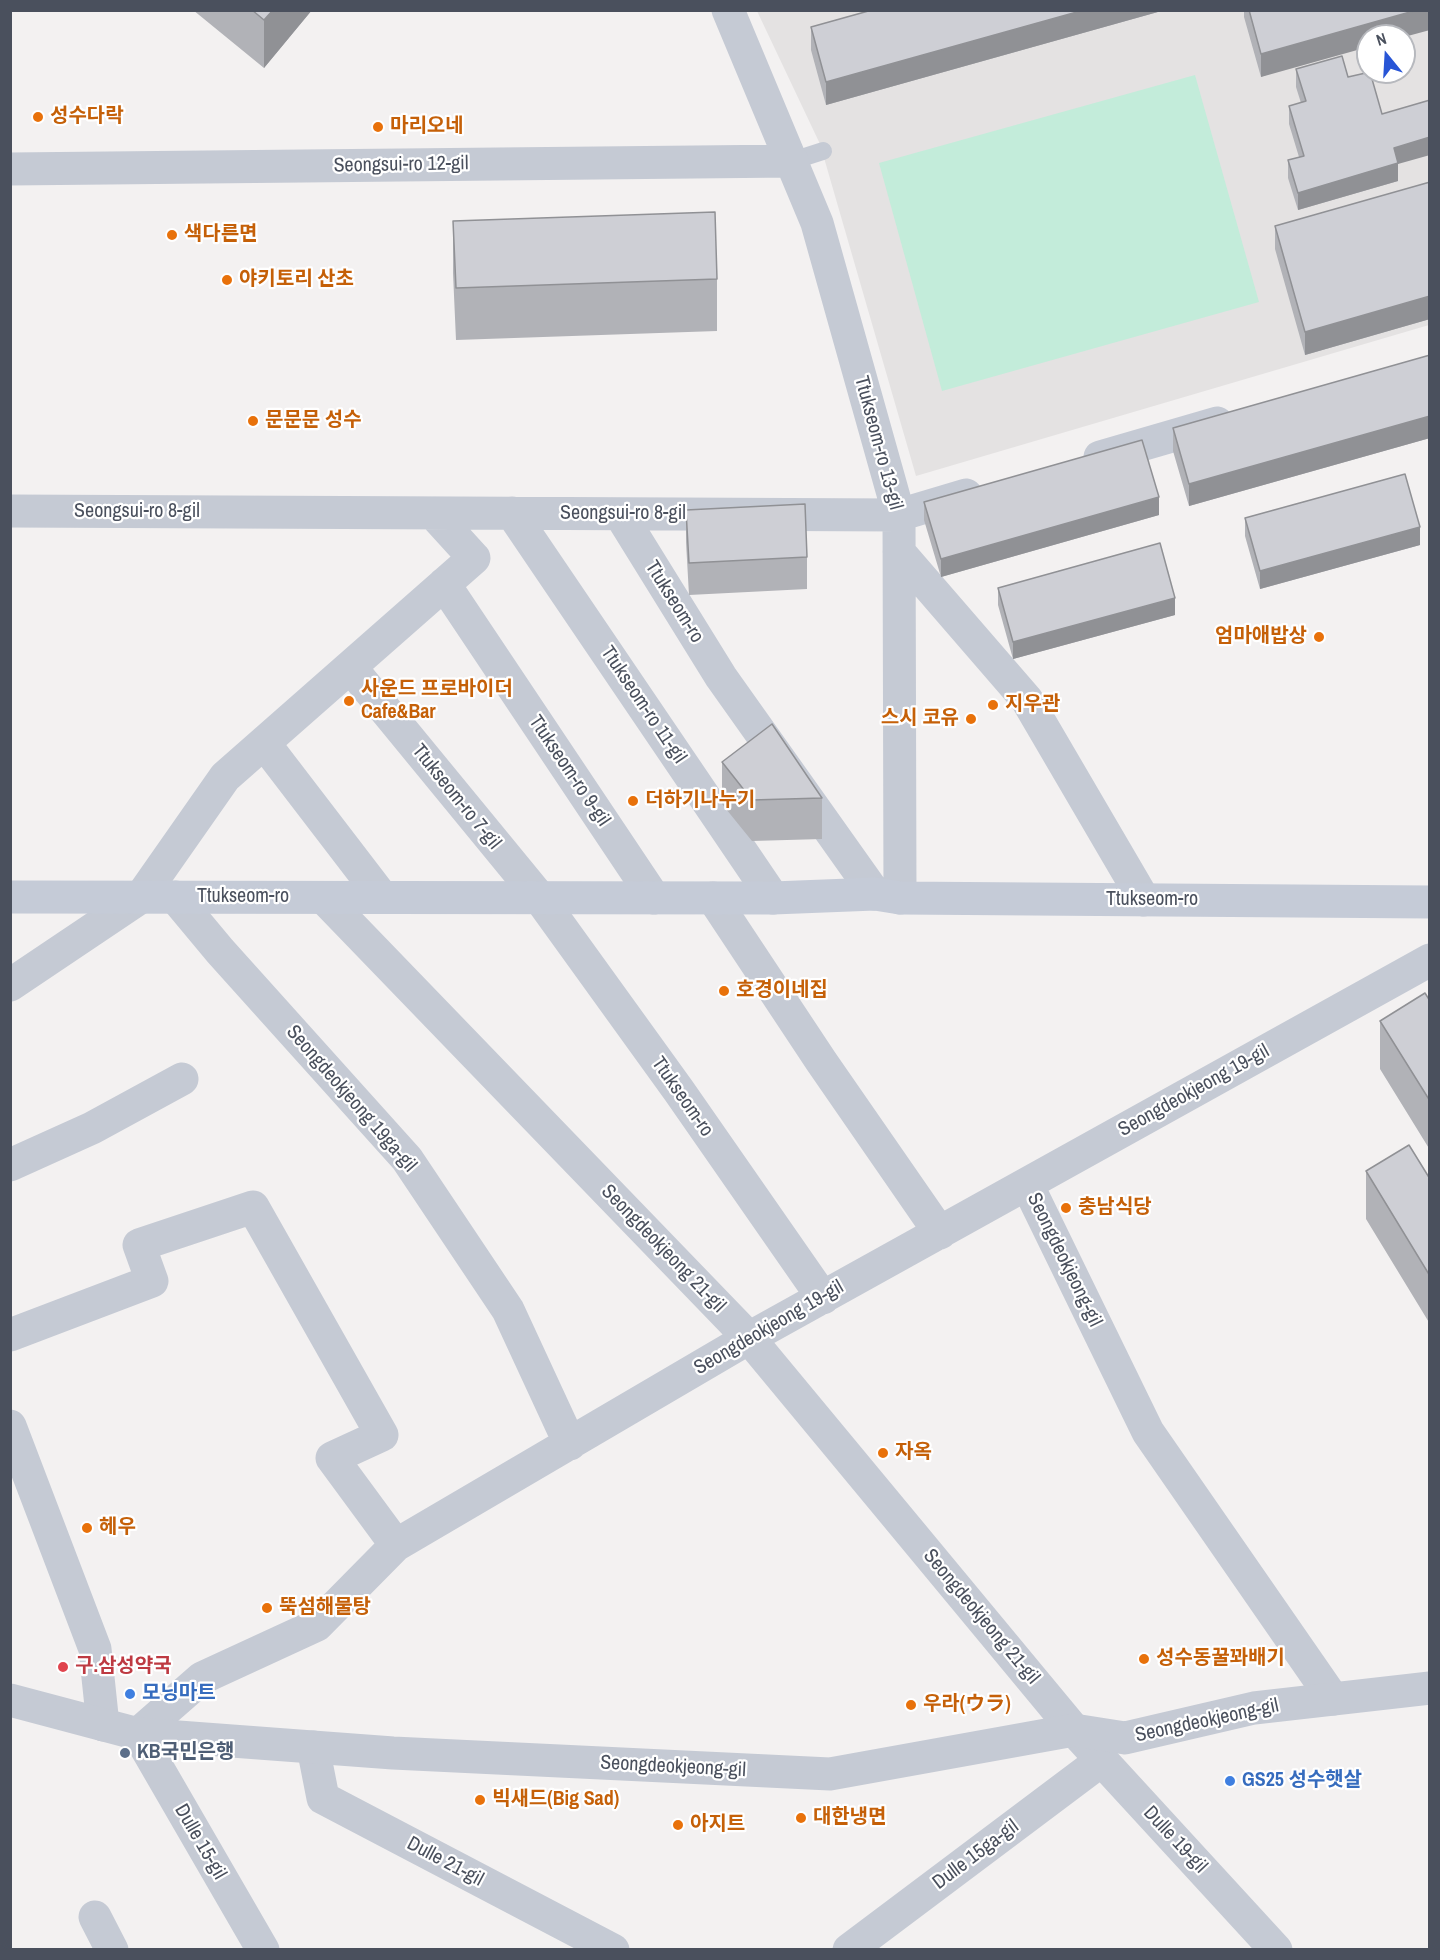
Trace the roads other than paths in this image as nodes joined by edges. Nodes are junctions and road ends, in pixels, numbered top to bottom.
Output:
1 (729, 10) edge
2 (823, 151) dead end
3 (792, 161) junction
4 (10, 169) edge
5 (1249, 414) edge
6 (1068, 466) edge
7 (989, 489) edge
8 (10, 511) edge
9 (433, 513) junction
10 (512, 513) junction
11 (620, 514) junction
12 (899, 515) junction
13 (899, 552) junction
14 (444, 585) junction
15 (351, 668) junction
16 (264, 743) junction
17 (887, 896) junction
18 (10, 897) edge
19 (141, 897) junction
20 (175, 897) junction
21 (382, 897) junction
22 (539, 897) junction
23 (324, 898) junction
24 (654, 898) junction
25 (713, 898) junction
26 (773, 898) junction
27 (1144, 900) junction
28 (1430, 902) edge
29 (1430, 960) edge
30 (10, 986) edge
31 (182, 1079) dead end
32 (10, 1165) edge
33 (1027, 1184) junction
34 (940, 1233) junction
35 (823, 1298) junction
36 (10, 1335) edge
37 (749, 1338) junction
38 (10, 1426) edge
39 (570, 1444) junction
40 (396, 1545) junction
41 (1428, 1692) edge
42 (1334, 1699) junction
43 (10, 1700) edge
44 (103, 1725) junction
45 (1074, 1730) junction
46 (138, 1734) junction
47 (313, 1748) junction
48 (1102, 1760) junction
49 (95, 1917) dead end
50 (112, 1950) edge
51 (263, 1950) edge
52 (613, 1950) edge
53 (849, 1950) edge
54 (1276, 1950) edge

1 - 3 street, Ttukseom-ro 13-gil
2 - 3 lane
3 - 4 street, Seongsui-ro 12-gil
3 - 12 street, Ttukseom-ro 13-gil
5 - 6 street
7 - 12 street, Seongsui-ro 8-gil
8 - 9 street, Seongsui-ro 8-gil
9 - 10 street, Seongsui-ro 8-gil
9 - 14 street
10 - 11 street, Seongsui-ro 8-gil
10 - 26 street, Ttukseom-ro 11-gil
11 - 12 street, Seongsui-ro 8-gil
11 - 17 street, Ttukseom-ro
12 - 13 street, Ttukseom-ro 13-gil
13 - 17 street, Ttukseom-ro 13-gil
13 - 27 street
14 - 15 street
14 - 24 street, Ttukseom-ro 9-gil
15 - 16 street
15 - 22 street, Ttukseom-ro 7-gil
16 - 19 street
16 - 21 street
17 - 26 main road, Ttukseom-ro
17 - 27 main road, Ttukseom-ro
18 - 19 main road, Ttukseom-ro
19 - 20 main road, Ttukseom-ro
19 - 30 street
20 - 23 main road, Ttukseom-ro
20 - 39 street, Seongdeokjeong 19ga-gil
21 - 22 main road, Ttukseom-ro
21 - 23 main road, Ttukseom-ro
22 - 24 main road, Ttukseom-ro
22 - 35 street, Ttukseom-ro
23 - 37 street, Seongdeokjeong 21-gil
24 - 25 main road, Ttukseom-ro
25 - 26 main road, Ttukseom-ro
25 - 34 street
27 - 28 main road, Ttukseom-ro
29 - 33 street, Seongdeokjeong 19-gil
31 - 32 street
33 - 34 street, Seongdeokjeong 19-gil
33 - 42 street, Seongdeokjeong-gil
34 - 35 street, Seongdeokjeong 19-gil
35 - 37 street, Seongdeokjeong 19-gil
36 - 40 street
37 - 39 street, Seongdeokjeong 19-gil
37 - 45 street, Seongdeokjeong 21-gil
38 - 44 street
39 - 40 street, Seongdeokjeong 19-gil
40 - 46 street, Seongdeokjeong 19-gil
41 - 42 street, Seongdeokjeong-gil
42 - 45 street, Seongdeokjeong-gil
43 - 44 street, Seongdeokjeong-gil
44 - 46 street, Seongdeokjeong-gil
45 - 47 street, Seongdeokjeong-gil
45 - 48 street, Dulle 19-gil
46 - 47 street, Seongdeokjeong-gil
46 - 51 street, Dulle 15-gil
47 - 52 street, Dulle 21-gil
48 - 53 street, Dulle 15ga-gil
48 - 54 street, Dulle 19-gil
49 - 50 street

